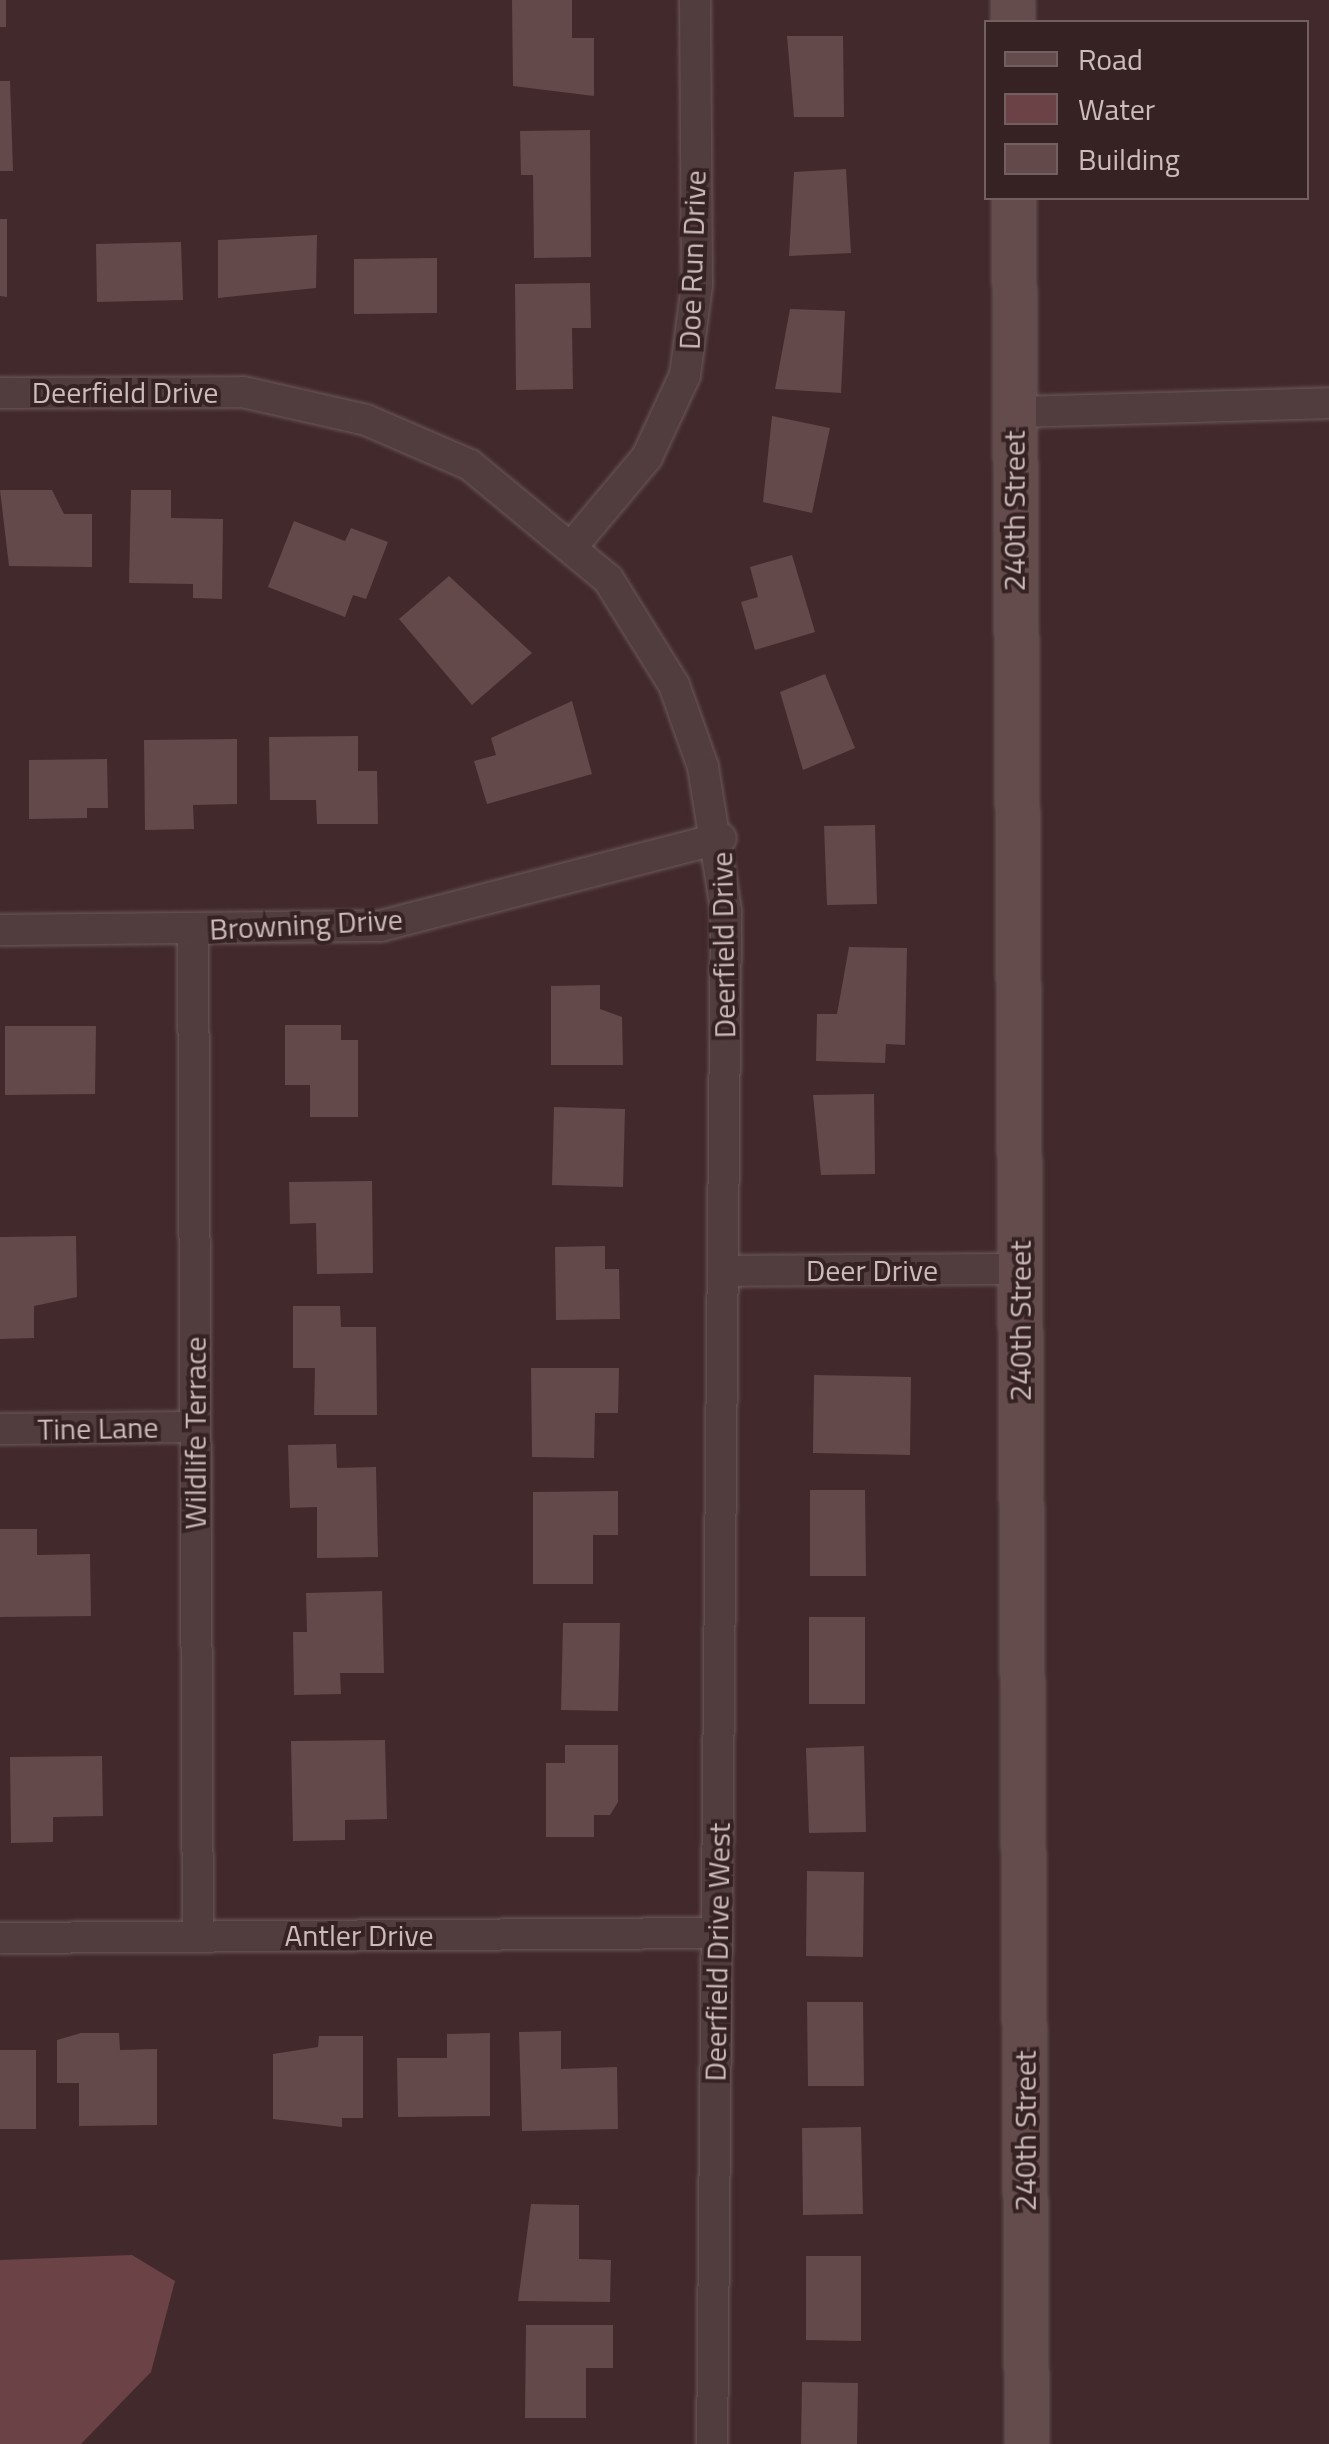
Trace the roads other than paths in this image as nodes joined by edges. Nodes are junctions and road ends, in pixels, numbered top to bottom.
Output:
1 (696, 0) edge
2 (1014, 200) edge
3 (0, 393) edge
4 (1329, 403) edge
5 (1014, 412) junction
6 (574, 544) junction
7 (721, 838) junction
8 (193, 929) junction
9 (0, 930) edge
10 (1020, 1269) junction
11 (724, 1271) junction
12 (195, 1427) junction
13 (0, 1429) edge
14 (722, 1460) joint
15 (717, 1933) junction
16 (198, 1936) junction
17 (0, 1938) edge
18 (712, 2444) edge
19 (1027, 2444) edge

1 - 6 street, Doe Run Drive
2 - 5 street, 240th Street
3 - 6 street, Deerfield Drive
4 - 5 street
5 - 10 street, 240th Street
6 - 7 street, Deerfield Drive
7 - 8 street, Browning Drive
7 - 11 street, Deerfield Drive
8 - 9 street, Browning Drive
8 - 12 street, Wildlife Terrace
10 - 11 street, Deer Drive
10 - 19 street, 240th Street
11 - 14 street, Deerfield Drive
12 - 13 street, Tine Lane
12 - 16 street, Wildlife Terrace
14 - 15 street, Deerfield Drive West
15 - 16 street, Antler Drive
15 - 18 street, Deerfield Drive West
16 - 17 street, Antler Drive

